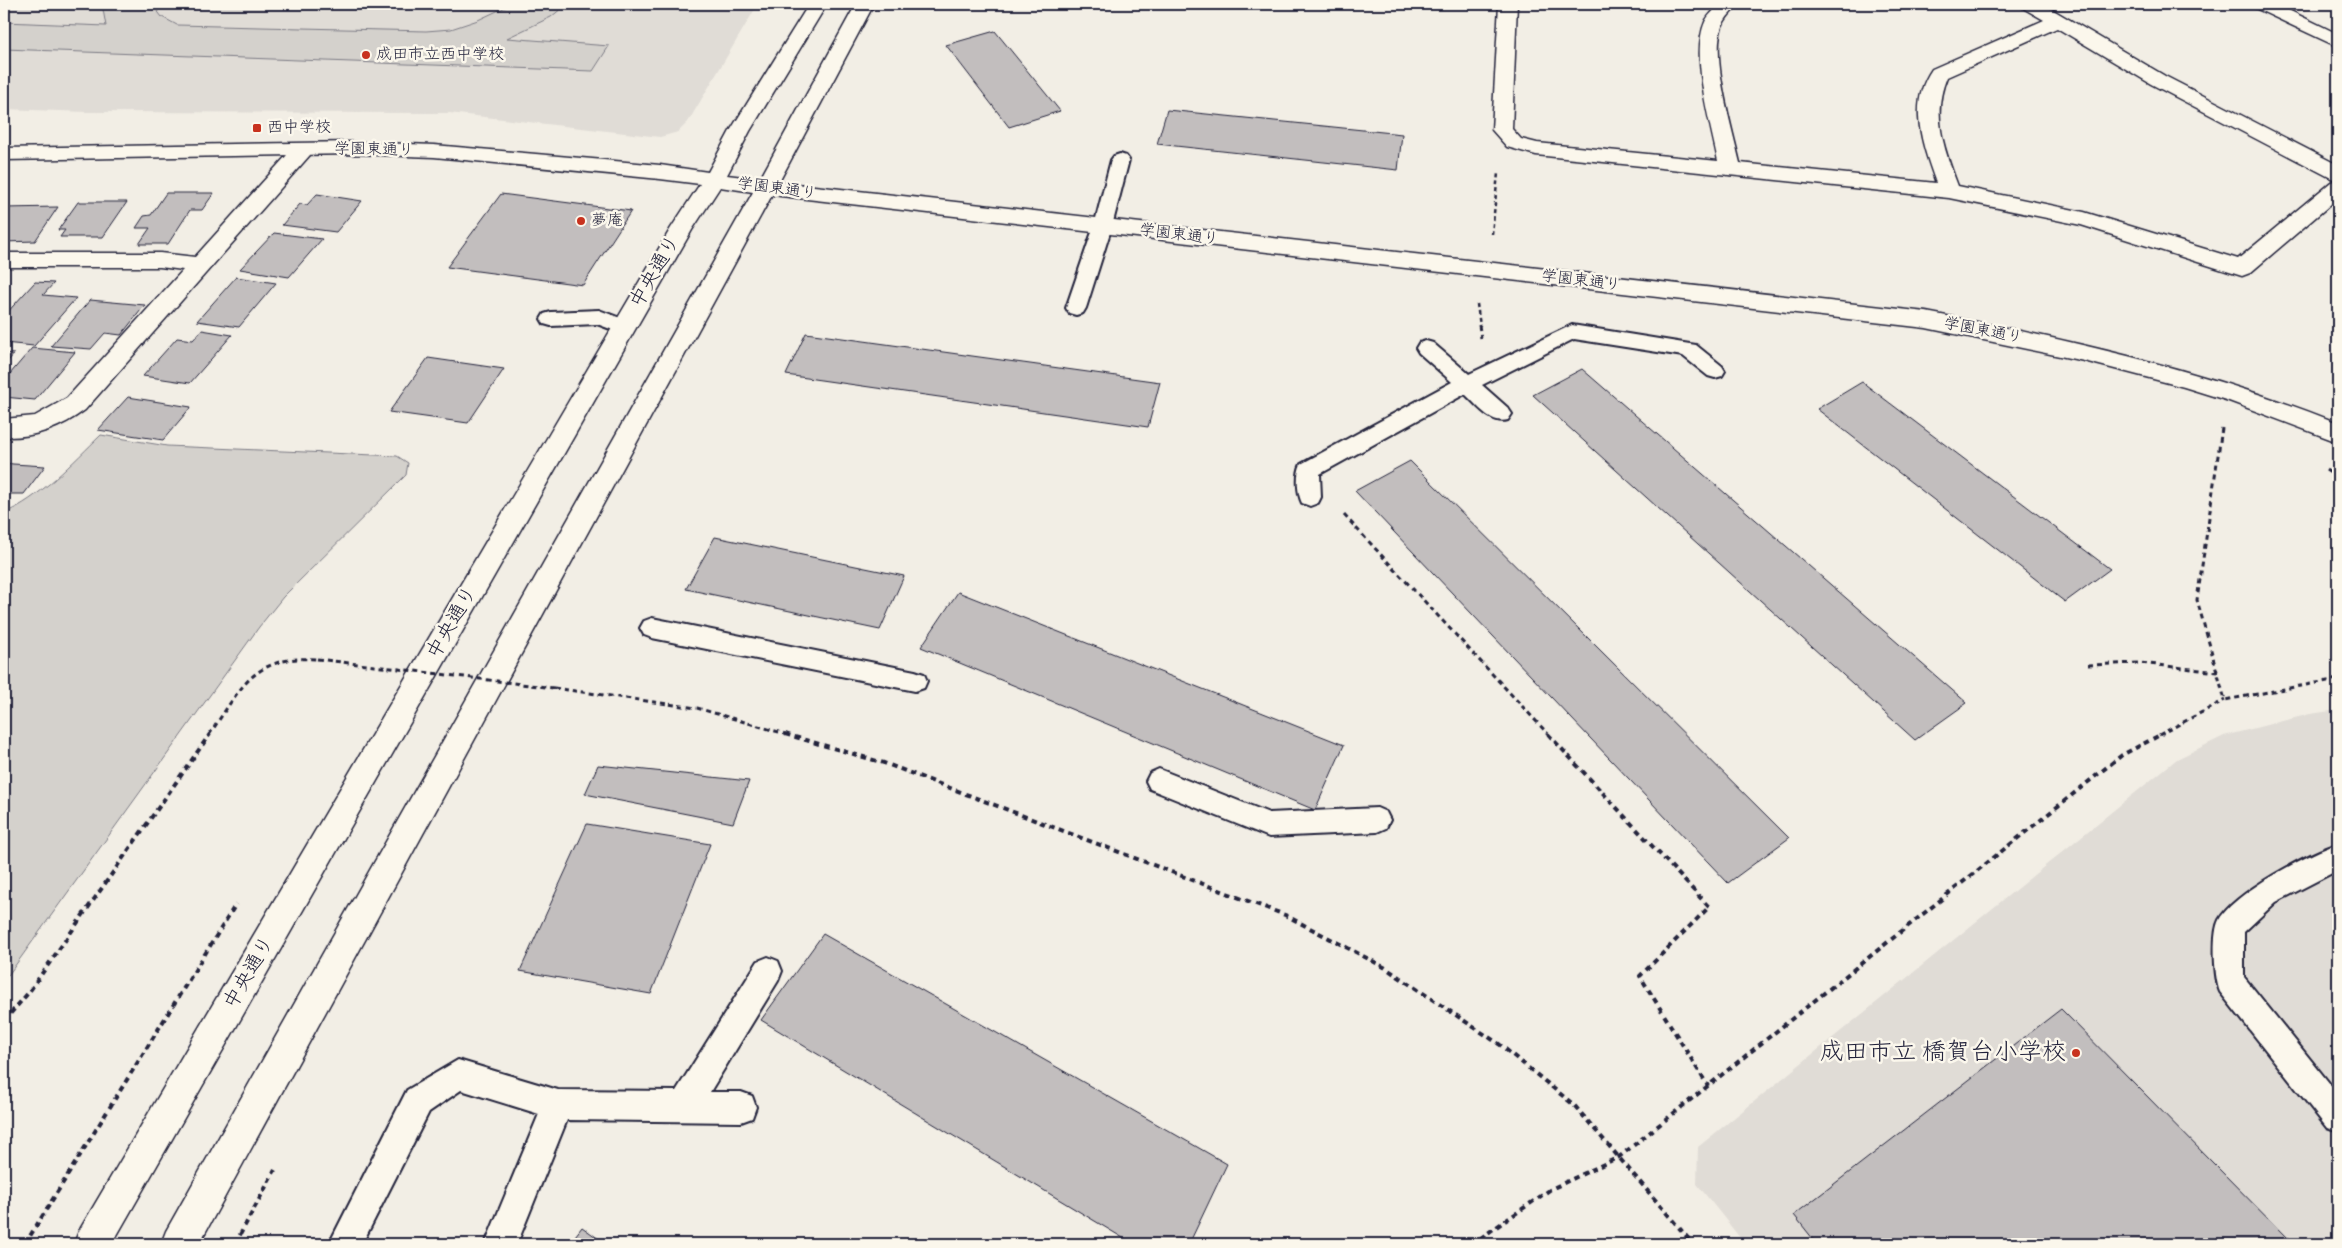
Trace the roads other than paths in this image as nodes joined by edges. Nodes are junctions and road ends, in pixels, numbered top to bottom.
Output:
1 (818, 4) edge
2 (865, 4) edge
3 (1508, 4) edge
4 (1729, 4) edge
5 (2030, 4) edge
6 (2262, 4) edge
7 (2057, 21) junction
8 (2338, 41) edge
9 (303, 150) junction
10 (4, 154) edge
11 (1120, 160) dead end
12 (1730, 167) junction
13 (2338, 173) edge
14 (714, 180) junction
15 (766, 187) junction
16 (2338, 187) edge
17 (1949, 191) junction
18 (1103, 226) junction
19 (4, 260) edge
20 (198, 266) junction
21 (1076, 308) dead end
22 (551, 319) dead end
23 (624, 327) junction
24 (1426, 348) dead end
25 (1715, 371) dead end
26 (1468, 383) junction
27 (1501, 414) dead end
28 (4, 428) edge
29 (2338, 433) edge
30 (1310, 497) dead end
31 (652, 628) dead end
32 (915, 681) dead end
33 (1159, 781) dead end
34 (1377, 820) dead end
35 (2338, 856) edge
36 (768, 971) dead end
37 (558, 1105) junction
38 (684, 1106) junction
39 (741, 1107) dead end
40 (2338, 1118) edge
41 (92, 1244) edge
42 (179, 1244) edge
43 (345, 1244) edge
44 (501, 1244) edge

1 - 14 street, 中央通り
2 - 15 street
3 - 12 street
4 - 12 street
5 - 7 street
6 - 8 street
7 - 13 street
7 - 17 street
9 - 10 street, 学園東通り
9 - 14 street, 学園東通り
9 - 20 street
11 - 18 lane
12 - 17 street
14 - 15 street, 学園東通り
14 - 23 street, 中央通り
15 - 18 street, 学園東通り
15 - 42 street
16 - 17 street
18 - 21 lane
18 - 29 street, 学園東通り
19 - 20 street
20 - 28 street
22 - 23 lane
23 - 41 street, 中央通り
24 - 26 lane
25 - 26 lane
26 - 27 lane
26 - 30 lane
31 - 32 lane
33 - 34 lane
35 - 40 lane
36 - 38 lane
37 - 38 lane
37 - 43 lane
37 - 44 lane
38 - 39 lane

